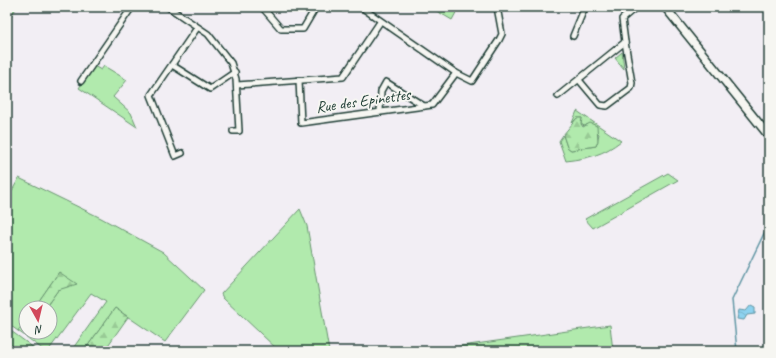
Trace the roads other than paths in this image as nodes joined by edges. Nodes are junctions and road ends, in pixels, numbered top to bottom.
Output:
1 (132, 7) edge
2 (168, 7) edge
3 (262, 7) edge
4 (316, 7) edge
5 (361, 7) edge
6 (496, 7) edge
7 (585, 7) edge
8 (636, 7) edge
9 (665, 7) edge
10 (380, 22) junction
11 (197, 28) junction
12 (573, 36) dead end
13 (625, 42) junction
14 (172, 65) junction
15 (235, 72) junction
16 (456, 73) junction
17 (299, 80) junction
18 (580, 80) junction
19 (81, 81) dead end
20 (237, 85) junction
21 (558, 96) dead end
22 (424, 106) junction
23 (380, 112) junction
24 (233, 131) dead end
25 (769, 136) edge
26 (182, 153) dead end

1 - 19 street
2 - 11 street
3 - 4 street
5 - 10 street
6 - 16 street
7 - 12 street
8 - 13 street
9 - 25 main road
10 - 16 street
10 - 17 street
11 - 14 street
11 - 15 street
13 - 18 street
13 - 18 street
14 - 15 street
14 - 26 street
15 - 20 street
16 - 22 street, Rue des Epinettes
17 - 20 street
17 - 23 street, Rue des Epinettes
18 - 21 street
20 - 24 street
22 - 23 street, Rue des Epinettes
22 - 23 street

